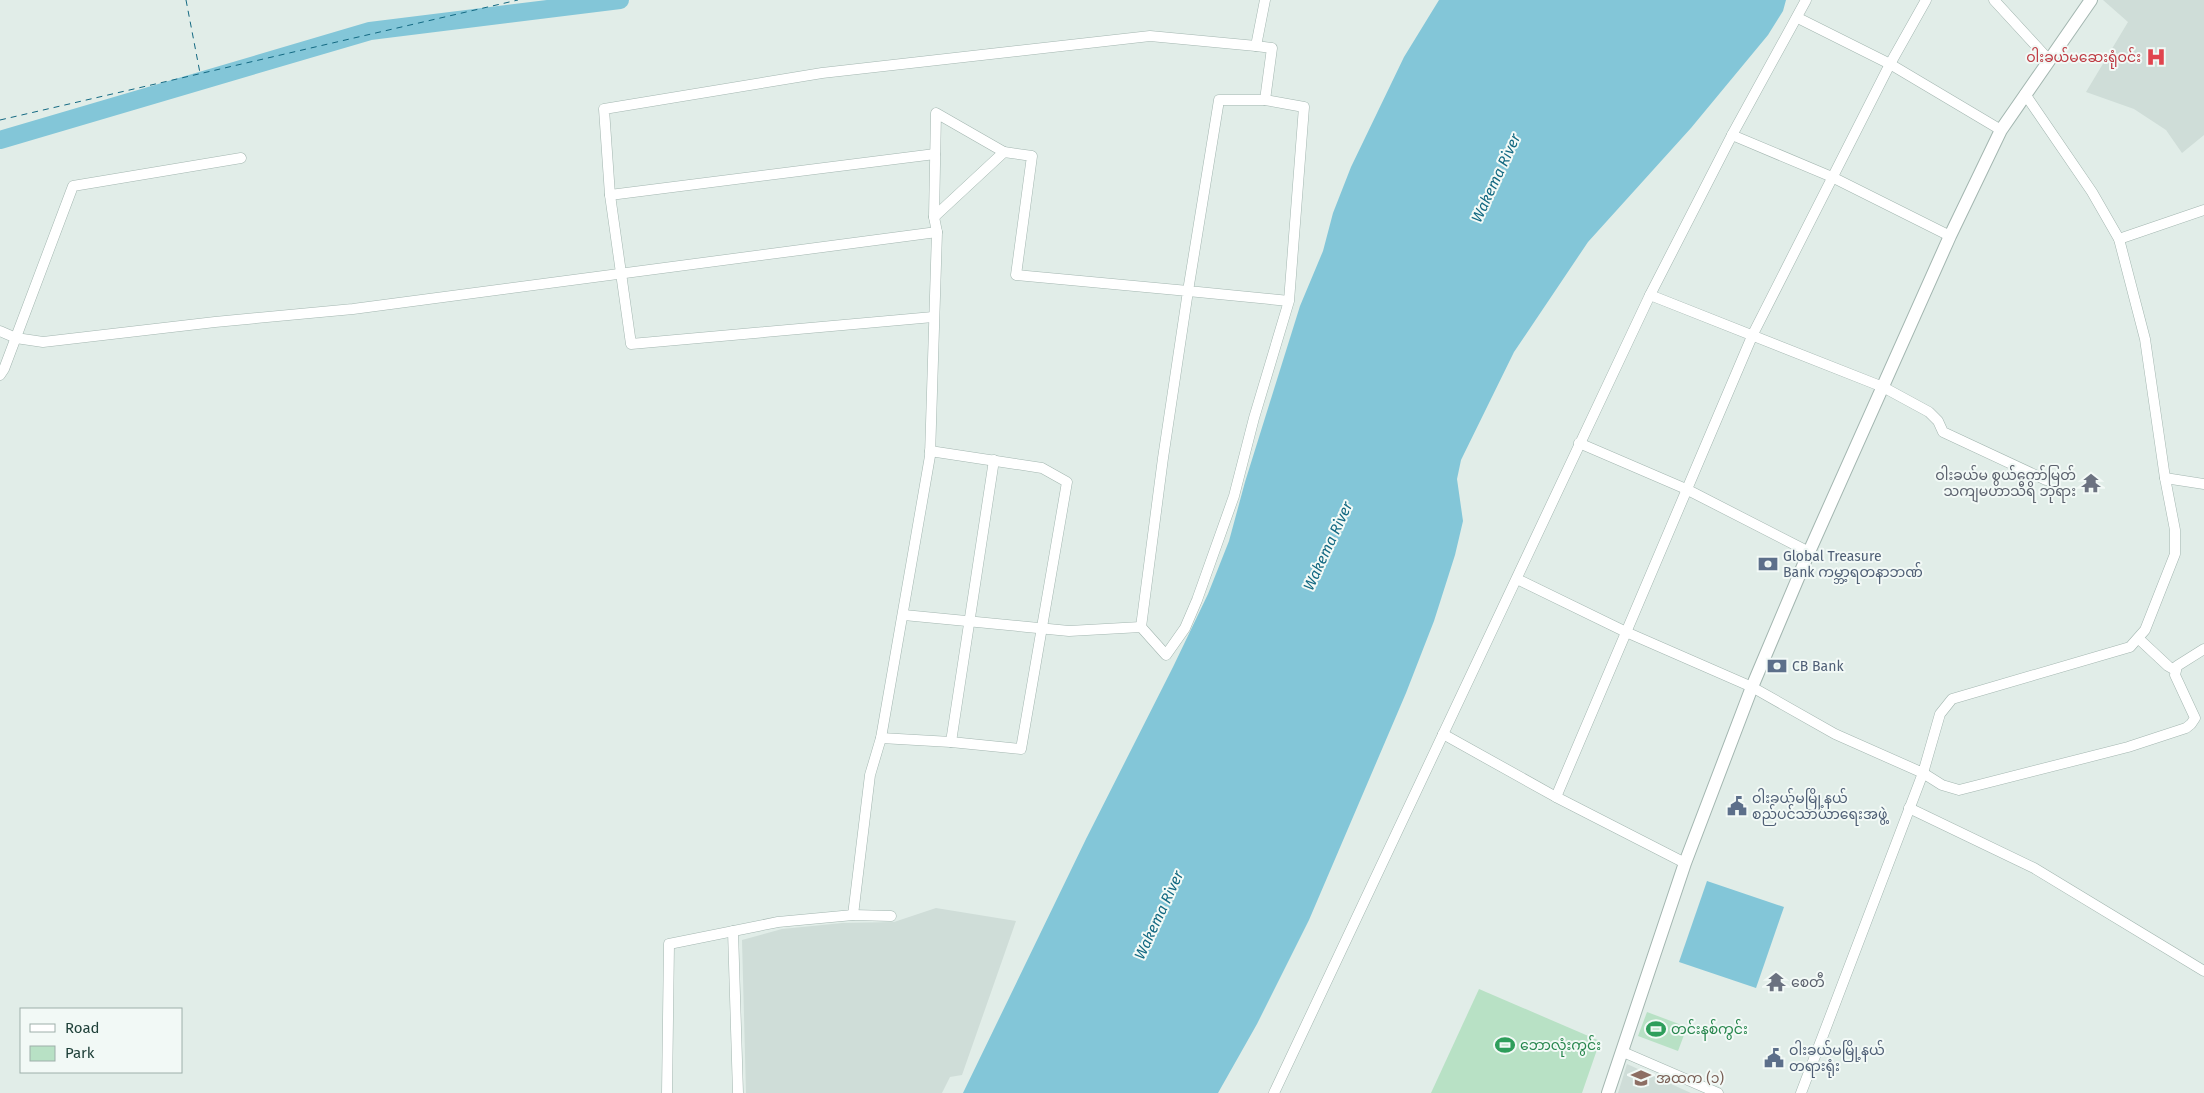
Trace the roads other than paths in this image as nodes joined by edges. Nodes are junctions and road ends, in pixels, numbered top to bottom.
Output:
1 (1265, 0) edge
2 (1806, 0) edge
3 (1926, 0) edge
4 (1994, 0) edge
5 (2091, 0) edge
6 (1798, 18) junction
7 (1256, 46) junction
8 (2048, 59) junction
9 (1890, 64) junction
10 (2025, 94) junction
11 (1265, 100) junction
12 (2001, 130) junction
13 (1732, 135) junction
14 (1004, 152) junction
15 (935, 154) junction
16 (241, 158) dead end
17 (1832, 177) junction
18 (610, 195) junction
19 (2204, 210) edge
20 (934, 217) junction
21 (936, 232) junction
22 (1950, 236) junction
23 (2119, 239) junction
24 (622, 273) junction
25 (1188, 291) junction
26 (1650, 295) junction
27 (1289, 301) junction
28 (933, 317) junction
29 (0, 331) edge
30 (1753, 334) junction
31 (16, 338) junction
32 (0, 375) edge
33 (1883, 386) junction
34 (1579, 443) junction
35 (930, 451) junction
36 (994, 460) junction
37 (2165, 478) junction
38 (2046, 480) dead end
39 (2204, 484) edge
40 (1686, 489) junction
41 (1809, 552) junction
42 (1517, 580) junction
43 (904, 615) junction
44 (970, 622) junction
45 (1141, 627) junction
46 (1042, 628) junction
47 (1626, 632) junction
48 (2139, 639) junction
49 (2204, 649) edge
50 (2175, 670) junction
51 (1752, 687) junction
52 (1442, 734) junction
53 (881, 738) junction
54 (951, 742) junction
55 (1923, 773) junction
56 (1556, 797) junction
57 (1909, 808) junction
58 (1685, 863) junction
59 (853, 915) junction
60 (891, 916) dead end
61 (733, 931) junction
62 (2204, 971) edge
63 (1623, 1052) junction
64 (667, 1093) edge
65 (738, 1093) edge
66 (1274, 1093) edge
67 (1608, 1093) edge
68 (1718, 1093) edge
69 (1801, 1093) edge

1 - 7 street
2 - 6 street
3 - 9 street
4 - 8 street
5 - 8 street
6 - 9 street
6 - 13 street
7 - 11 street
7 - 18 street
8 - 10 street
9 - 12 street
9 - 17 street
10 - 12 street
10 - 23 street
11 - 25 street
11 - 27 street
12 - 22 street
13 - 17 street
13 - 26 street
14 - 15 street
14 - 20 street
14 - 25 street
15 - 18 street
15 - 20 street
16 - 31 street
17 - 22 street
17 - 30 street
18 - 24 street
19 - 23 street
20 - 21 street
21 - 24 street
21 - 28 street
22 - 33 street
23 - 37 street
24 - 28 street
24 - 31 street
25 - 27 street
25 - 45 street
26 - 30 street
26 - 34 street
27 - 45 street
28 - 35 street
29 - 31 street
30 - 33 street
30 - 40 street
31 - 32 street
33 - 38 street
33 - 41 street
34 - 40 street
34 - 42 street
35 - 36 street
35 - 43 street
36 - 44 street
36 - 46 street
37 - 39 street
37 - 48 street
40 - 41 street
40 - 47 street
41 - 51 street
42 - 47 street
42 - 52 street
43 - 44 street
43 - 53 street
44 - 46 street
44 - 54 street
45 - 46 street
46 - 54 street
47 - 51 street
47 - 56 street
48 - 50 street
48 - 55 street
49 - 50 street
50 - 55 street
51 - 55 street
51 - 58 street
52 - 56 street
52 - 66 street
53 - 54 street
53 - 59 street
55 - 57 street
56 - 58 street
57 - 62 street
57 - 69 street
58 - 63 street
59 - 60 street
59 - 61 street
61 - 64 street
61 - 65 street
63 - 67 street
63 - 68 street

